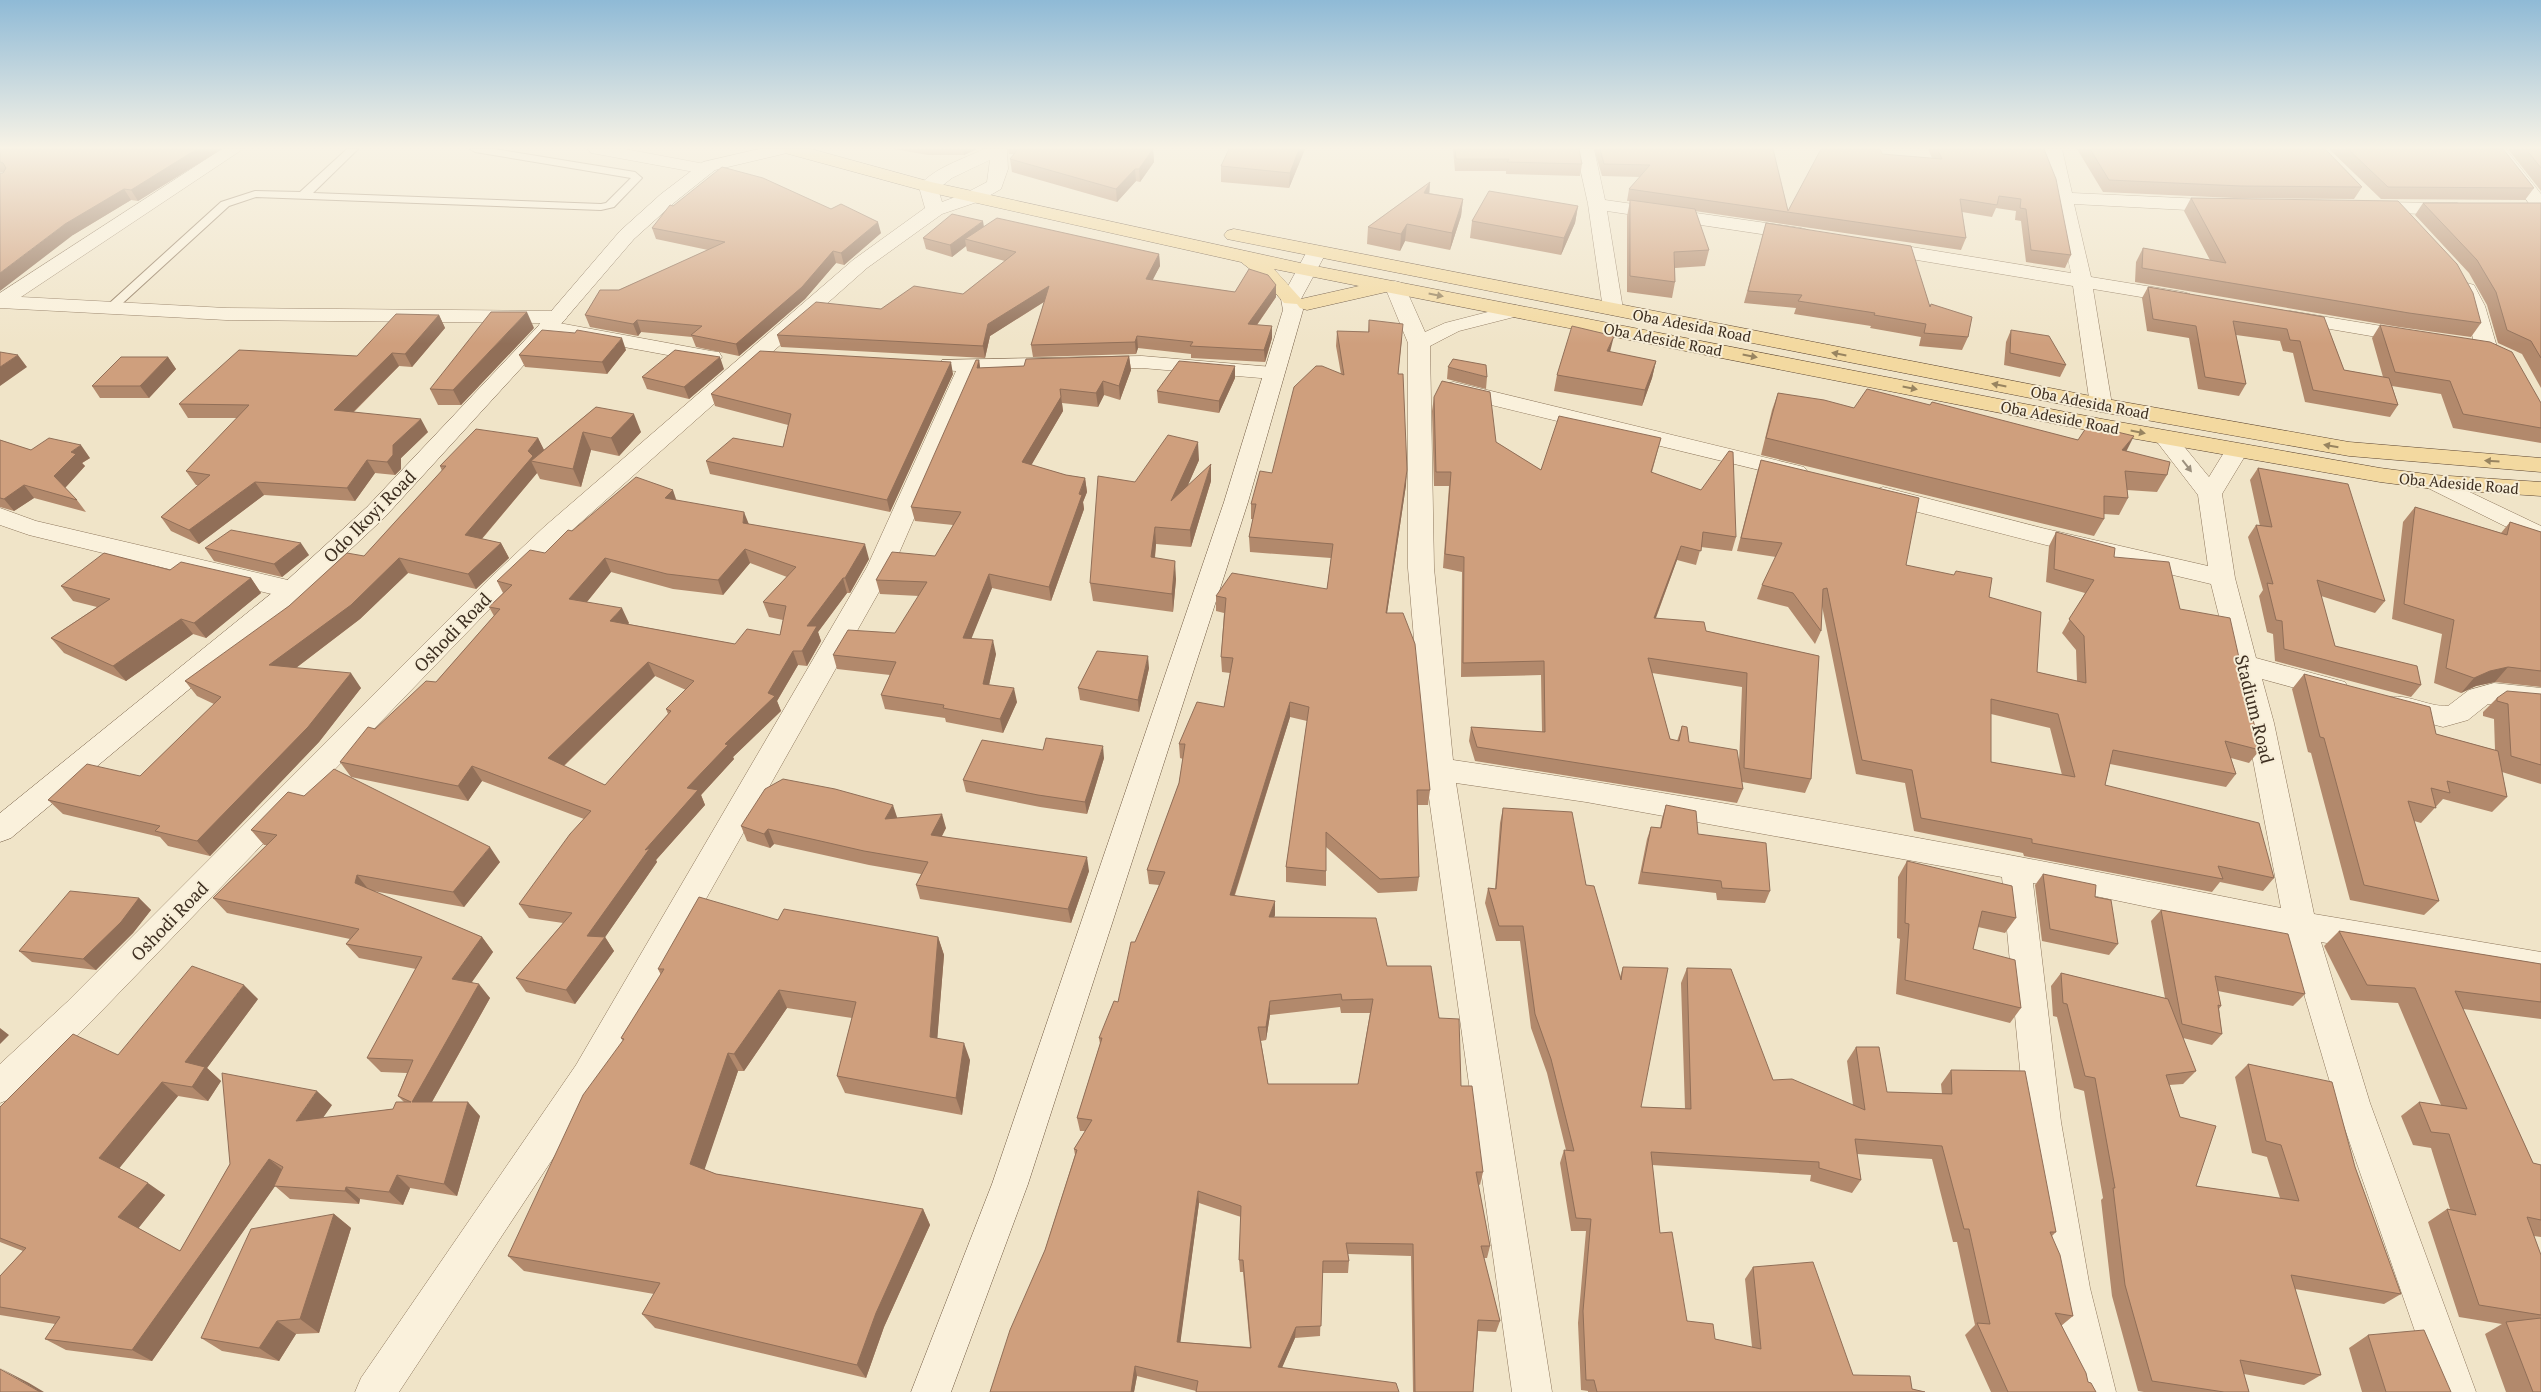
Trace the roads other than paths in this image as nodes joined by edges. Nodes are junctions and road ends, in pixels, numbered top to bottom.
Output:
1 (132, 214) edge
2 (214, 214) edge
3 (650, 214) edge
4 (915, 214) edge
5 (1050, 214) edge
6 (1112, 214) edge
7 (1599, 214) edge
8 (1671, 214) edge
9 (2068, 214) edge
10 (2402, 214) edge
11 (2417, 230) edge
12 (1819, 238) edge
13 (1856, 244) edge
14 (1244, 257) junction
15 (1315, 266) junction
16 (2457, 274) edge
17 (2082, 280) junction
18 (1392, 286) junction
19 (0, 302) edge
20 (2205, 302) edge
21 (1297, 304) junction
22 (109, 309) junction
23 (1613, 309) junction
24 (1515, 310) junction
25 (2272, 314) edge
26 (553, 322) junction
27 (2428, 339) edge
28 (1419, 343) junction
29 (786, 356) edge
30 (2508, 356) edge
31 (751, 359) junction
32 (931, 364) edge
33 (969, 366) junction
34 (1273, 373) junction
35 (1419, 381) junction
36 (2101, 405) junction
37 (2165, 438) junction
38 (2236, 451) junction
39 (2541, 465) edge
40 (1816, 477) edge
41 (2434, 482) junction
42 (2541, 489) edge
43 (1864, 490) edge
44 (2210, 494) junction
45 (0, 516) edge
46 (2541, 536) edge
47 (2222, 578) junction
48 (292, 590) junction
49 (2245, 665) junction
50 (2541, 698) edge
51 (1439, 769) junction
52 (0, 830) edge
53 (2016, 867) junction
54 (2300, 925) junction
55 (2541, 966) edge
56 (0, 1087) edge
57 (375, 1392) edge
58 (931, 1392) edge
59 (1532, 1392) edge
60 (2096, 1392) edge
61 (2456, 1392) edge

1 - 19 street
2 - 22 lane
3 - 26 street, Odo Ikoyi Road
4 - 31 street, Oshodi Road
5 - 14 main road, Oba Adeside Road
6 - 15 main road, Oba Adesida Road
7 - 23 street
8 - 12 street
9 - 17 street
10 - 11 street
13 - 17 street
14 - 15 main road, Oba Adeside Road
14 - 21 main road
15 - 18 main road, Oba Adeside Road
15 - 21 street
15 - 23 main road, Oba Adesida Road
16 - 30 street
17 - 20 street
17 - 36 street
18 - 21 main road
18 -> 24 main road, Oba Adeside Road
18 - 28 street
19 - 22 street
21 - 34 street
22 - 26 street
36 -> 23 main road, Oba Adesida Road
24 - 28 street
24 -> 37 main road, Oba Adeside Road
25 - 27 street
26 - 31 street
26 - 48 street, Odo Ikoyi Road
28 - 35 street
29 - 31 street
31 - 56 street, Oshodi Road
32 - 33 street
33 - 34 street
33 - 57 street
34 - 58 street
35 - 40 street
35 - 51 street
39 -> 36 main road, Oba Adesida Road
37 - 38 main road, Oba Adeside Road
37 -> 44 street
38 - 41 main road, Oba Adeside Road
38 - 44 street
41 - 42 main road, Oba Adeside Road
41 - 46 street
43 - 47 street
44 - 47 street, Stadium Road
45 - 48 street
47 - 49 street, Stadium Road
48 - 52 street, Odo Ikoyi Road
49 - 50 street
49 - 54 street, Stadium Road
51 - 53 street
51 - 59 street
53 - 54 street
53 - 60 street
54 - 55 street
54 - 61 street, Stadium Road

